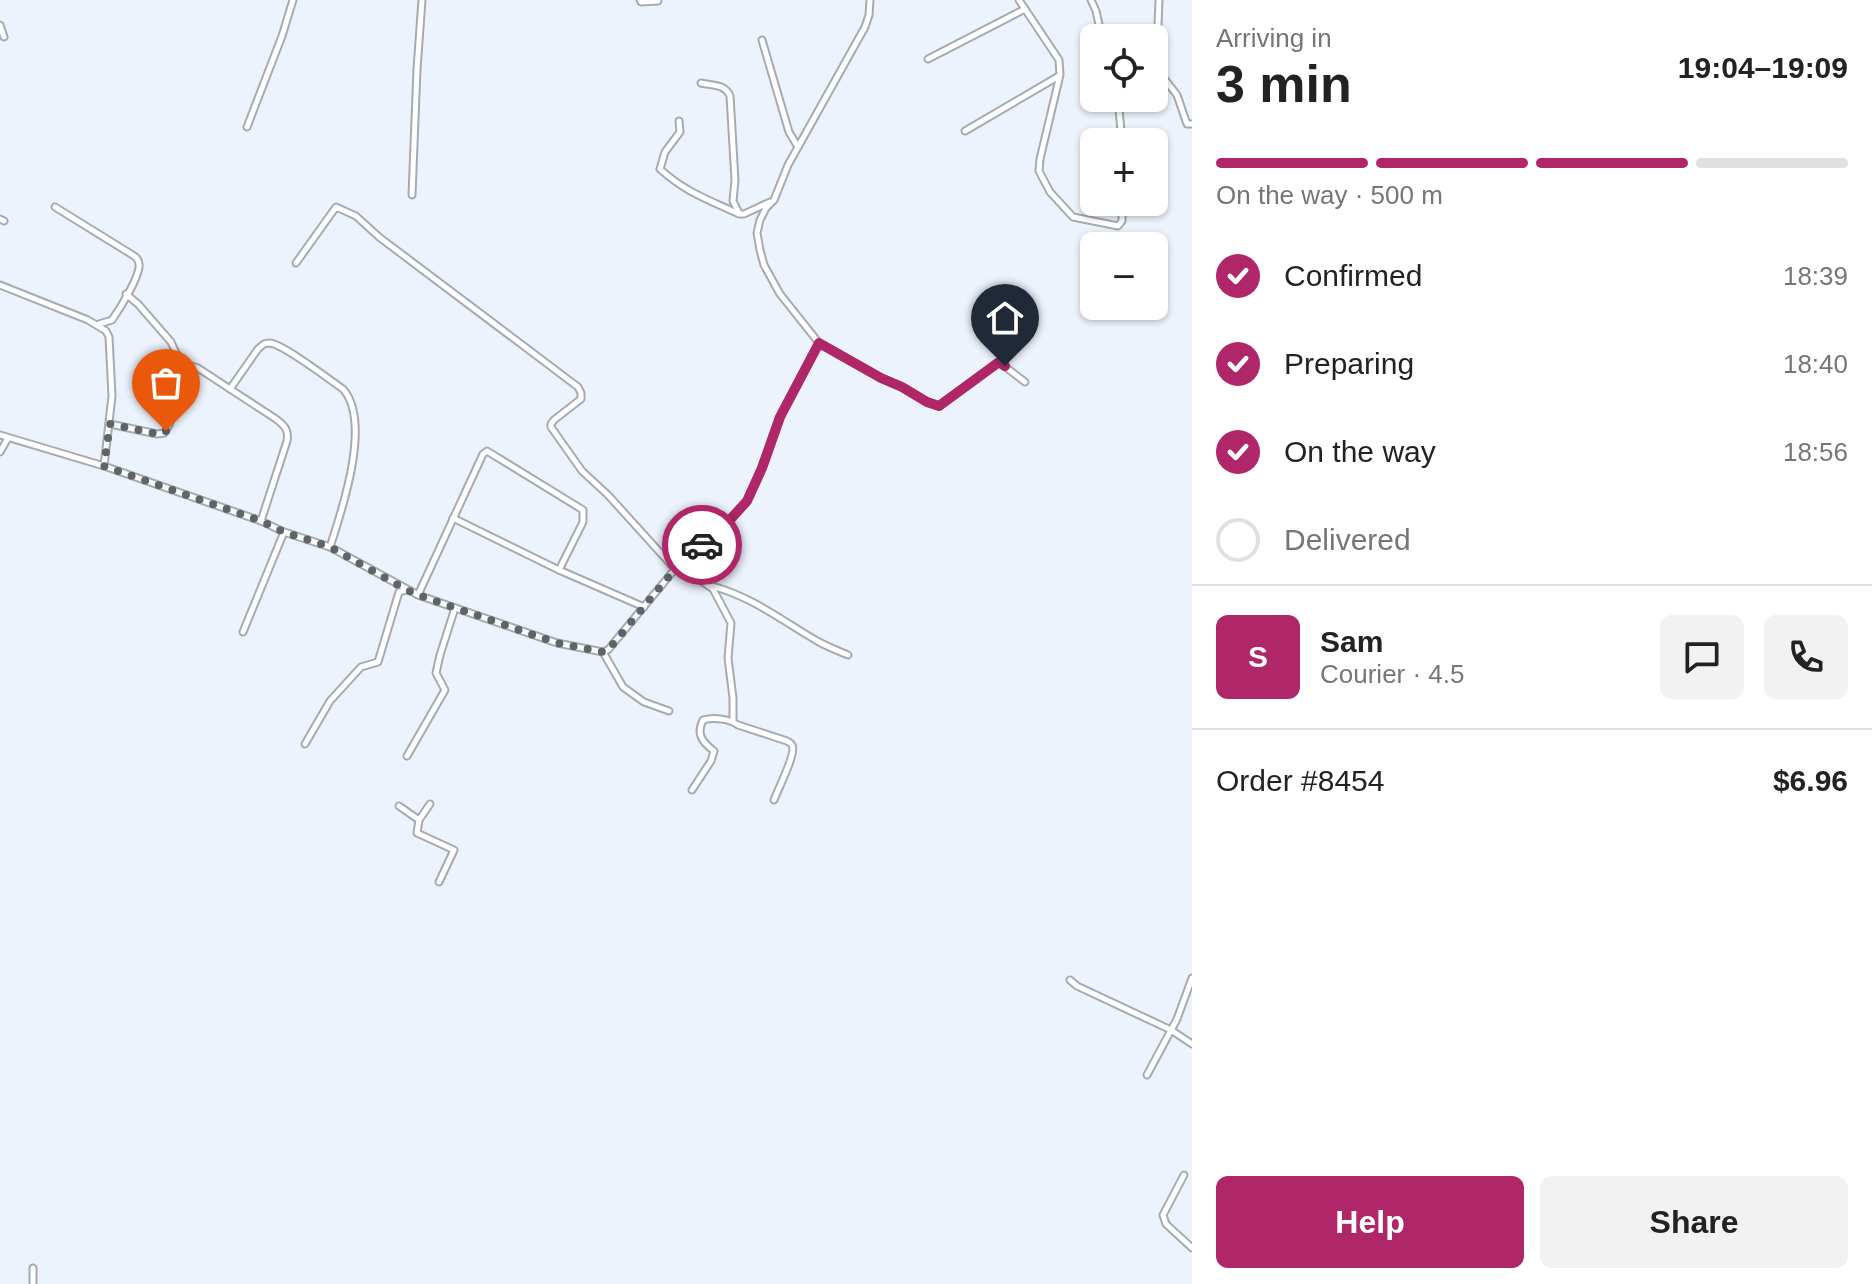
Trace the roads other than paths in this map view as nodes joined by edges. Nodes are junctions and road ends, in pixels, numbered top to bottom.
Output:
1 (293, 0) edge
2 (422, 0) edge
3 (640, 0) edge
4 (870, 0) edge
5 (1019, 0) edge
6 (1091, 0) edge
7 (1159, 0) edge
8 (658, 1) edge
9 (1025, 9) junction
10 (1099, 24) edge
11 (0, 25) edge
12 (4, 37) dead end
13 (762, 40) dead end
14 (928, 59) dead end
15 (1060, 75) junction
16 (701, 83) dead end
17 (679, 121) dead end
18 (1192, 124) edge
19 (247, 127) dead end
20 (965, 131) dead end
21 (798, 147) junction
22 (412, 195) dead end
23 (774, 200) junction
24 (55, 207) dead end
25 (739, 214) junction
26 (1122, 216) edge
27 (296, 263) dead end
28 (0, 285) edge
29 (126, 294) junction
30 (98, 324) junction
31 (819, 343) junction
32 (185, 364) junction
33 (1025, 382) dead end
34 (230, 389) junction
35 (110, 424) junction
36 (0, 435) edge
37 (8, 438) junction
38 (0, 452) edge
39 (104, 466) junction
40 (453, 518) junction
41 (261, 521) junction
42 (284, 532) junction
43 (330, 547) junction
44 (675, 569) junction
45 (559, 570) junction
46 (711, 585) junction
47 (407, 590) junction
48 (418, 595) junction
49 (644, 607) junction
50 (455, 608) junction
51 (243, 632) dead end
52 (603, 652) junction
53 (848, 655) dead end
54 (669, 711) dead end
55 (733, 721) junction
56 (305, 744) dead end
57 (407, 756) dead end
58 (692, 790) dead end
59 (774, 800) dead end
60 (430, 804) dead end
61 (399, 806) dead end
62 (419, 820) junction
63 (439, 882) dead end
64 (1192, 978) edge
65 (1070, 980) dead end
66 (1171, 1030) junction
67 (1192, 1044) edge
68 (1147, 1075) dead end
69 (1184, 1175) dead end
70 (1192, 1248) edge
71 (33, 1268) dead end
72 (33, 1284) edge

1 - 19 street
2 - 22 street
3 - 8 street
4 - 21 street
5 - 9 street
6 - 10 street
7 - 18 street
9 - 14 street
9 - 15 street
11 - 12 street
13 - 21 street
15 - 20 street
15 - 26 street
16 - 25 street
17 - 25 street
21 - 23 street
23 - 25 street
23 - 31 street
24 - 29 street
27 - 44 street
28 - 30 street
29 - 30 street
29 - 32 street
30 - 35 street
31 - 33 street
31 - 44 street
32 - 34 street
32 - 35 street
34 - 41 street
34 - 43 street
35 - 39 street
36 - 37 street
37 - 38 street
37 - 39 street
39 - 41 street
40 - 45 street
40 - 45 street
40 - 48 street
41 - 42 street
42 - 43 street
42 - 51 street
43 - 47 street
44 - 46 street
44 - 49 street
45 - 49 street
46 - 53 street
46 - 55 street
47 - 48 street
47 - 56 street
48 - 50 street
49 - 52 street
50 - 52 street
50 - 57 street
52 - 54 street
55 - 58 street
55 - 59 street
60 - 62 street
61 - 62 street
62 - 63 street
64 - 66 street
65 - 66 street
66 - 67 street
66 - 68 street
69 - 70 street
71 - 72 street

